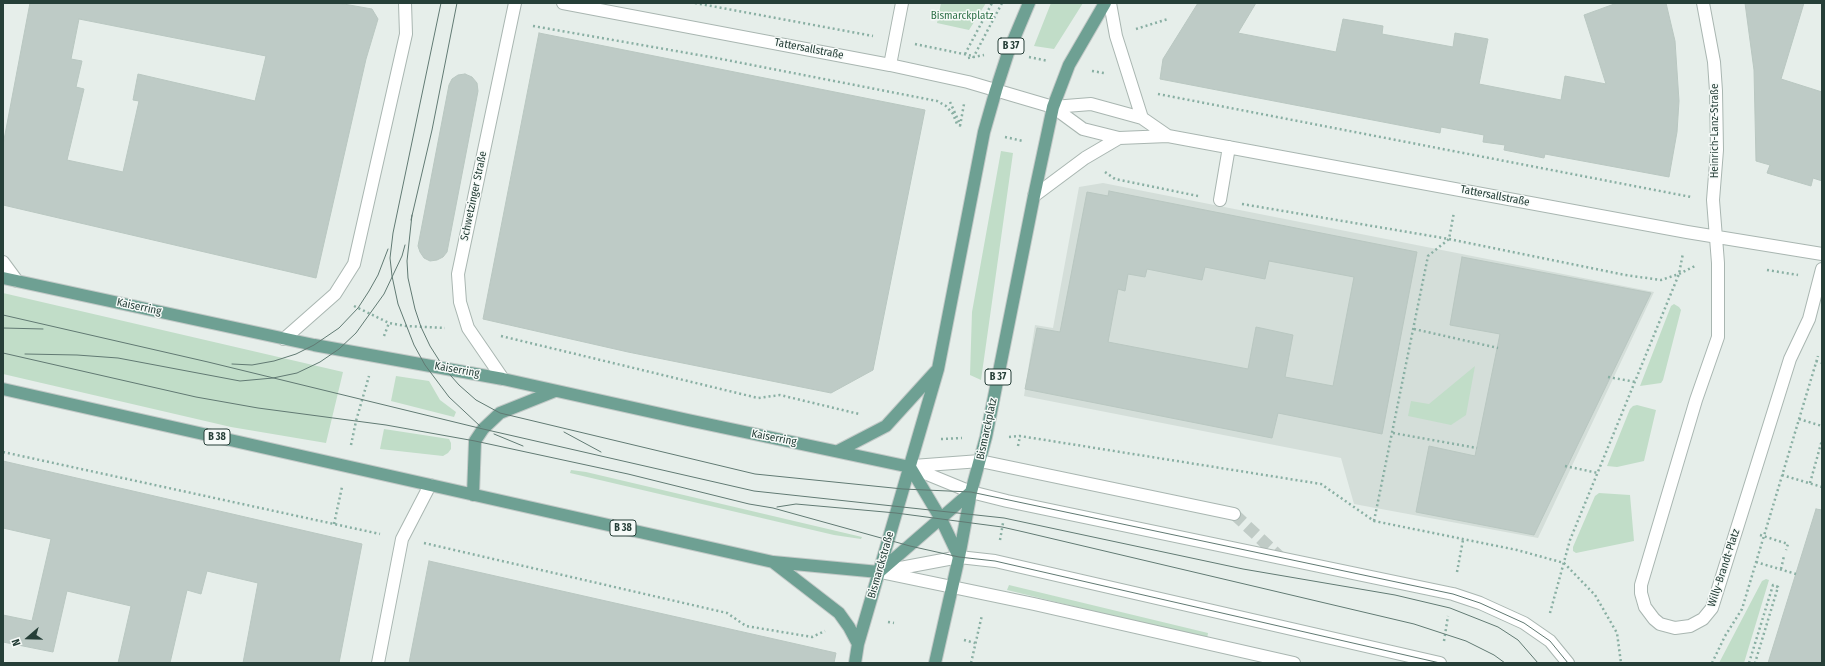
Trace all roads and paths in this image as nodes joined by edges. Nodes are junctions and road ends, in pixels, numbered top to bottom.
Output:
1 (405, 3) edge
2 (515, 3) edge
3 (563, 3) edge
4 (695, 3) edge
5 (902, 3) edge
6 (992, 3) edge
7 (1002, 3) edge
8 (1029, 3) edge
9 (1105, 3) edge
10 (1110, 3) edge
11 (1703, 3) edge
12 (509, 27) junction
13 (895, 40) junction
14 (965, 54) junction
15 (890, 64) junction
16 (957, 80) junction
17 (996, 90) junction
18 (1153, 93) dead end
19 (1053, 106) junction
20 (1142, 118) junction
21 (984, 132) junction
22 (1168, 136) junction
23 (1119, 138) junction
24 (1044, 145) junction
25 (1229, 147) junction
26 (1085, 158) junction
27 (1459, 190) junction
28 (1034, 196) junction
29 (1691, 197) dead end
30 (1220, 200) junction
31 (1716, 237) junction
32 (1449, 239) junction
33 (1822, 254) edge
34 (3, 262) edge
35 (1762, 269) dead end
36 (1821, 273) edge
37 (3, 278) edge
38 (17, 281) junction
39 (335, 294) junction
40 (389, 323) junction
41 (468, 328) junction
42 (1414, 329) junction
43 (284, 339) junction
44 (1498, 348) dead end
45 (1818, 355) dead end
46 (376, 356) junction
47 (1816, 361) junction
48 (1822, 363) edge
49 (938, 369) junction
50 (1608, 377) dead end
51 (502, 379) junction
52 (1636, 382) junction
53 (3, 388) edge
54 (555, 391) junction
55 (864, 415) dead end
56 (1799, 419) junction
57 (1822, 426) edge
58 (1393, 433) junction
59 (1020, 436) dead end
60 (1822, 440) edge
61 (1477, 448) dead end
62 (838, 451) junction
63 (3, 452) edge
64 (980, 461) junction
65 (346, 466) junction
66 (1565, 466) dead end
67 (910, 467) junction
68 (1598, 473) junction
69 (1782, 476) junction
70 (1810, 483) junction
71 (430, 485) junction
72 (1822, 487) edge
73 (971, 492) junction
74 (473, 495) junction
75 (1234, 514) tunnel mouth
76 (940, 519) junction
77 (1374, 521) junction
78 (334, 524) junction
79 (1760, 535) dead end
80 (402, 539) junction
81 (1786, 550) dead end
82 (1784, 556) dead end
83 (959, 557) junction
84 (773, 562) junction
85 (1756, 562) junction
86 (1564, 563) junction
87 (1780, 570) junction
88 (879, 572) junction
89 (1796, 574) dead end
90 (952, 587) junction
91 (828, 630) dead end
92 (964, 640) dead end
93 (975, 643) dead end
94 (858, 644) junction
95 (378, 663) edge
96 (855, 663) edge
97 (935, 663) edge
98 (1294, 663) edge
99 (1440, 663) edge
100 (1568, 663) edge
101 (1621, 663) edge
102 (1712, 663) edge
103 (1749, 663) edge
104 (1755, 663) edge

1 - 39 street
2 - 12 street, Schwetzinger Straße
3 - 15 street, Tattersallstraße
4 - 13 path
5 - 13 street
6 - 14 path
7 - 14 path
8 - 17 main road, B 37
9 - 19 main road, B 37
10 - 20 street
11 - 31 street, Heinrich-Lanz-Straße
12 - 21 path
12 - 41 street, Schwetzinger Straße
13 - 14 path
13 - 15 street
14 - 16 path
15 - 16 street, Tattersallstraße
16 - 17 street, Tattersallstraße
17 - 19 street, Tattersallstraße
17 - 21 main road, B 37
18 - 29 path
19 - 20 street, Tattersallstraße
19 - 23 street, Tattersallstraße
19 - 24 main road, Bismarckplatz / B 37
20 - 22 street, Tattersallstraße
21 - 24 path
21 - 49 main road, B 37
22 - 23 street, Tattersallstraße
22 - 25 street, Tattersallstraße
23 - 26 street, Tattersallstraße
24 - 28 main road, Bismarckplatz / B 37
25 - 27 street, Tattersallstraße
25 - 30 street
26 - 28 street, Tattersallstraße
26 - 30 path
27 - 31 street, Tattersallstraße
27 - 32 path
28 - 64 main road, Bismarckplatz / B 37
30 - 32 path
31 - 33 street, Tattersallstraße
31 - 36 street, Willy-Brandt-Platz
32 - 42 path
32 - 52 path
34 - 38 street
35 - 36 path
37 - 38 main road, Kaiserring
38 - 43 main road, Kaiserring
39 - 40 path
39 - 43 street
40 - 41 path
40 - 46 path
41 - 51 street, Schwetzinger Straße
41 - 55 path
42 - 44 path
42 - 58 path
43 - 46 main road, Kaiserring
45 - 47 path
46 - 51 main road, Kaiserring
46 - 65 path
47 - 48 path
47 - 56 path
49 - 62 main road
49 - 67 main road, B 37
50 - 52 path
51 - 54 main road, Kaiserring
52 - 68 path
53 - 65 main road, B 38
54 - 62 main road, Kaiserring
54 - 74 main road
56 - 57 path
56 - 69 path
58 - 61 path
58 - 77 path
59 - 77 path
60 - 70 path
62 - 67 main road, Kaiserring
63 - 78 path
64 - 67 street
64 - 73 main road, Bismarckplatz / B 37
64 - 75 street
65 - 71 main road, B 38
65 - 78 path
66 - 68 path
67 - 73 street
67 - 76 main road
67 - 88 main road, Bismarckstraße / B 37
68 - 86 path
69 - 70 path
69 - 85 path
70 - 72 path
71 - 74 main road, B 38
71 - 80 street
73 - 76 main road
73 - 83 main road, B 37
73 - 100 street
74 - 84 main road, B 38
76 - 83 main road
76 - 88 main road
77 - 86 path
78 - 80 path
79 - 81 path
80 - 91 path
80 - 95 street
82 - 87 path
83 - 88 street
83 - 90 main road, B 37
83 - 99 street
84 - 88 main road, B 38
84 - 94 main road, B 38
85 - 87 path
85 - 102 path
86 - 101 path
87 - 89 path
88 - 90 street
88 - 94 main road, Bismarckstraße / B 37
90 - 97 main road, B 37
90 - 98 street
92 - 93 path
94 - 96 main road, Bismarckstraße / B 37
103 - 104 path

